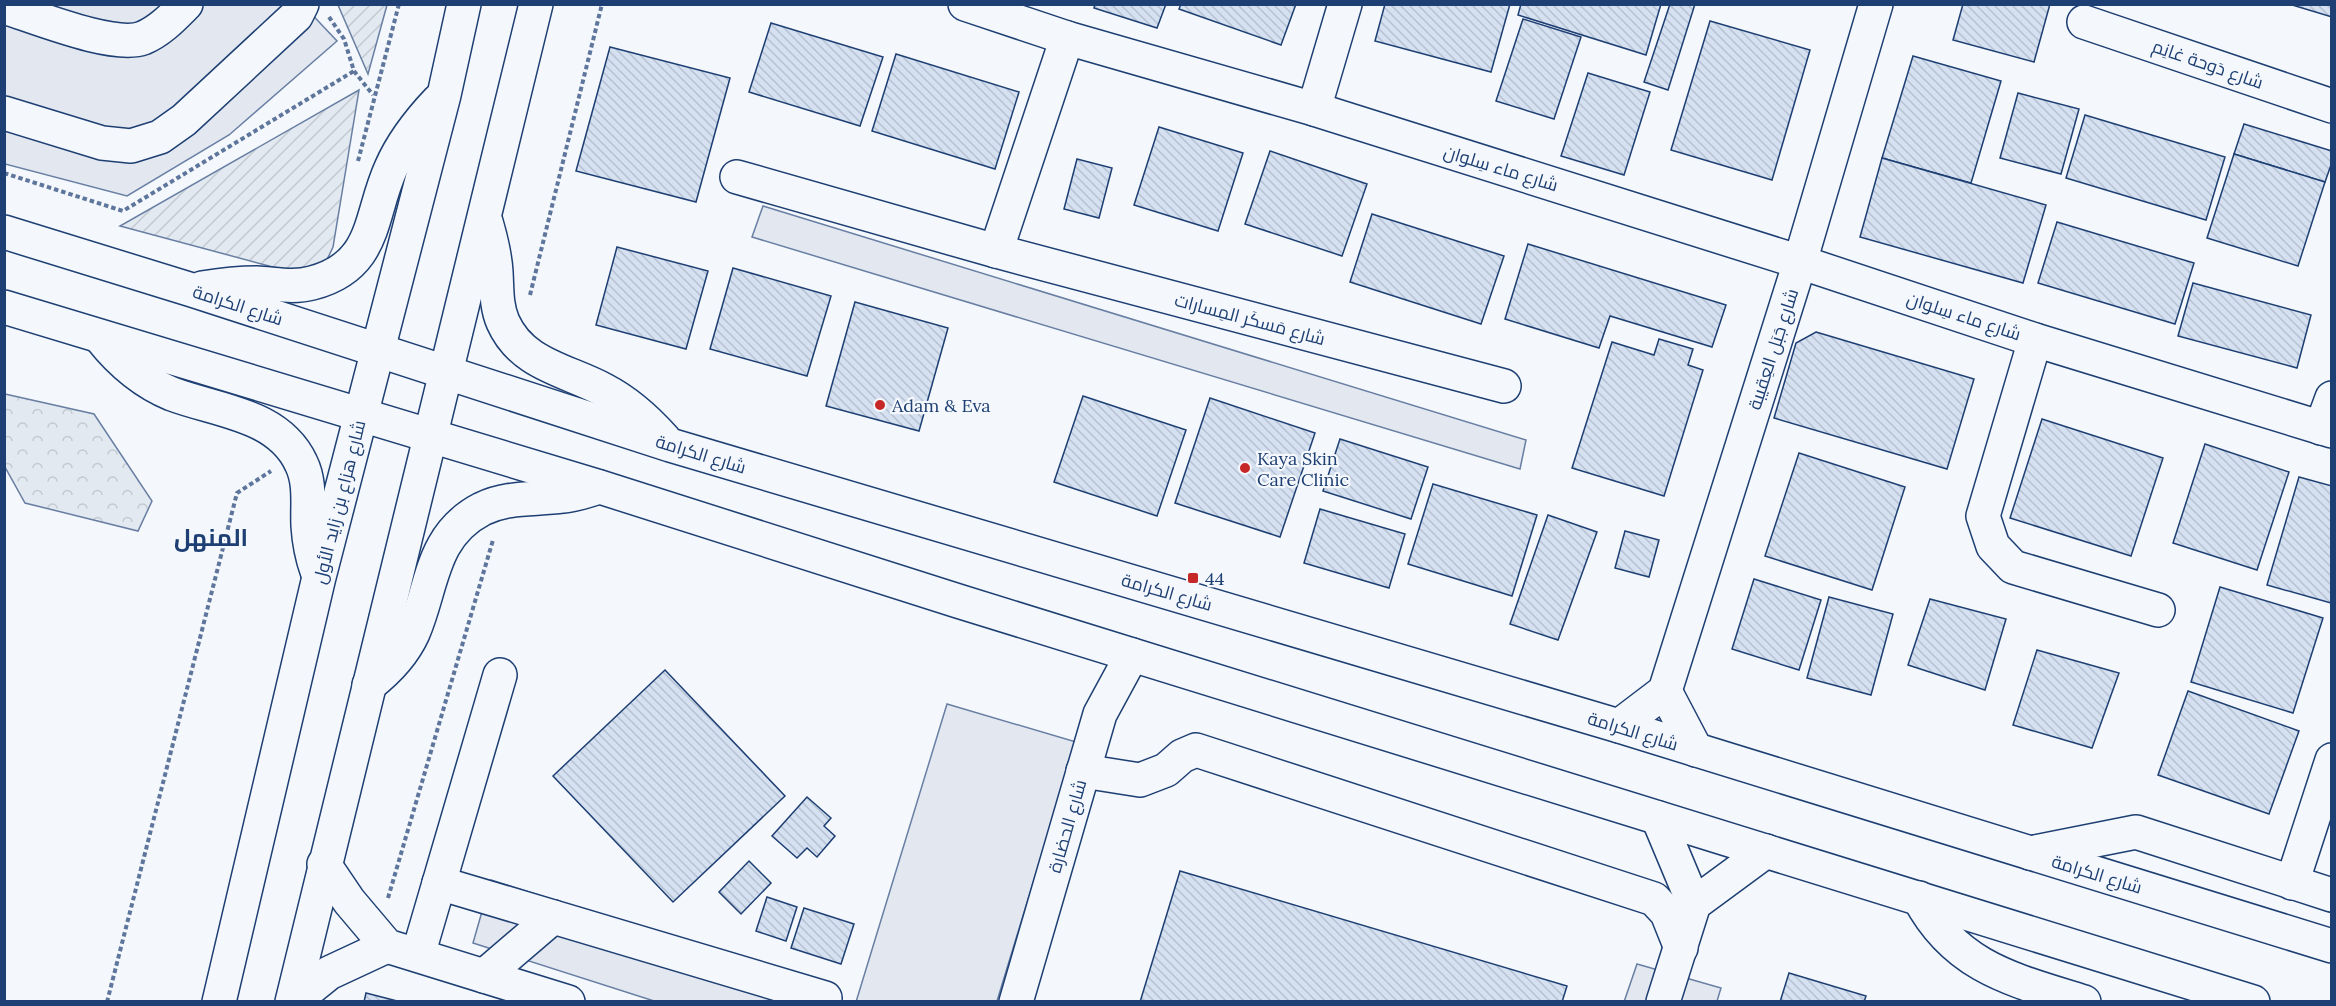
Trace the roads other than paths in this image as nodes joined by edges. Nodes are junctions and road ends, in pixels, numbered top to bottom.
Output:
1 (186, 4) edge
2 (464, 4) edge
3 (536, 4) edge
4 (965, 4) edge
5 (1345, 4) edge
6 (1876, 4) edge
7 (4, 7) edge
8 (313, 8) edge
9 (2084, 22) dead end
10 (1067, 38) junction
11 (444, 95) junction
12 (2331, 105) edge
13 (1314, 109) junction
14 (4, 113) edge
15 (737, 177) dead end
16 (484, 215) junction
17 (4, 232) edge
18 (996, 252) junction
19 (1800, 262) junction
20 (192, 290) junction
21 (4, 308) edge
22 (100, 337) junction
23 (2035, 340) junction
24 (378, 351) junction
25 (445, 374) junction
26 (1504, 386) dead end
27 (361, 416) junction
28 (2328, 419) edge
29 (430, 436) junction
30 (670, 445) junction
31 (600, 487) junction
32 (319, 578) junction
33 (2158, 610) dead end
34 (1132, 655) junction
35 (500, 675) dead end
36 (369, 685) junction
37 (1665, 691) junction
38 (1618, 726) junction
39 (1696, 750) junction
40 (2331, 760) edge
41 (1083, 771) junction
42 (1658, 818) junction
43 (1766, 851) junction
44 (2030, 853) junction
45 (324, 864) junction
46 (2292, 883) junction
47 (439, 884) junction
48 (2331, 895) edge
49 (1919, 898) junction
50 (1694, 904) junction
51 (553, 917) junction
52 (382, 940) junction
53 (2331, 946) edge
54 (1681, 948) junction
55 (418, 955) junction
56 (484, 976) junction
57 (219, 1002) edge
58 (292, 1002) edge
59 (568, 1002) edge
60 (824, 1002) edge
61 (1016, 1002) edge
62 (1663, 1002) edge
63 (2084, 1002) edge
64 (2253, 1002) edge

1 - 7 main road
2 - 11 main road, شارع هزاع بن زايد الأول
3 - 16 main road
4 - 10 main road, شارع ماء سِلوان
5 - 13 main road
6 - 19 main road, شارع جَبَل العِقيبة
8 - 14 main road
9 - 12 main road, شارع دَوحة غانِم
10 - 13 main road, شارع ماء سِلوان
10 - 18 main road
11 - 20 main road
11 - 24 main road, شارع هزاع بن زايد الأول
13 - 19 main road, شارع ماء سِلوان
15 - 18 main road, شارع مَسكَر المِسارات
16 - 25 main road
16 - 30 main road
17 - 20 main road, شارع الكرامة
18 - 26 main road, شارع مَسكَر المِسارات
19 - 23 main road, شارع ماء سِلوان
19 - 37 main road, شارع جَبَل العِقيبة
20 - 24 main road, شارع الكرامة
21 - 22 main road
22 - 27 main road
22 - 32 main road
23 - 28 main road, شارع ماء سِلوان
23 - 33 main road, شارع ماء سِلوان
24 - 25 main road, شارع الكرامة
24 - 27 main road, شارع هزاع بن زايد الأول
25 - 29 main road
25 - 30 main road, شارع الكرامة
27 - 29 main road
27 - 32 main road, شارع هزاع بن زايد الأول
29 - 31 main road
29 - 36 main road
30 - 38 main road, شارع الكرامة
31 - 34 main road
31 - 36 main road
32 - 57 main road, شارع هزاع بن زايد الأول
34 - 41 main road, شارع الحضارة
34 - 42 main road
35 - 47 main road
36 - 45 main road
37 - 38 main road
37 - 39 main road
38 - 39 main road, شارع الكرامة
39 - 44 main road, شارع الكرامة
40 - 46 main road
41 - 54 main road
41 - 61 main road, شارع الحضارة
42 - 43 main road
42 - 50 main road
43 - 49 main road
43 - 50 main road
44 - 46 main road
44 - 53 main road, شارع الكرامة
45 - 52 main road
45 - 58 main road
46 - 48 main road
47 - 51 main road
47 - 55 main road
49 - 63 main road
49 - 64 main road
50 - 54 main road
51 - 56 main road
51 - 60 main road
52 - 55 main road
52 - 58 main road
54 - 62 main road
55 - 56 main road
56 - 59 main road

